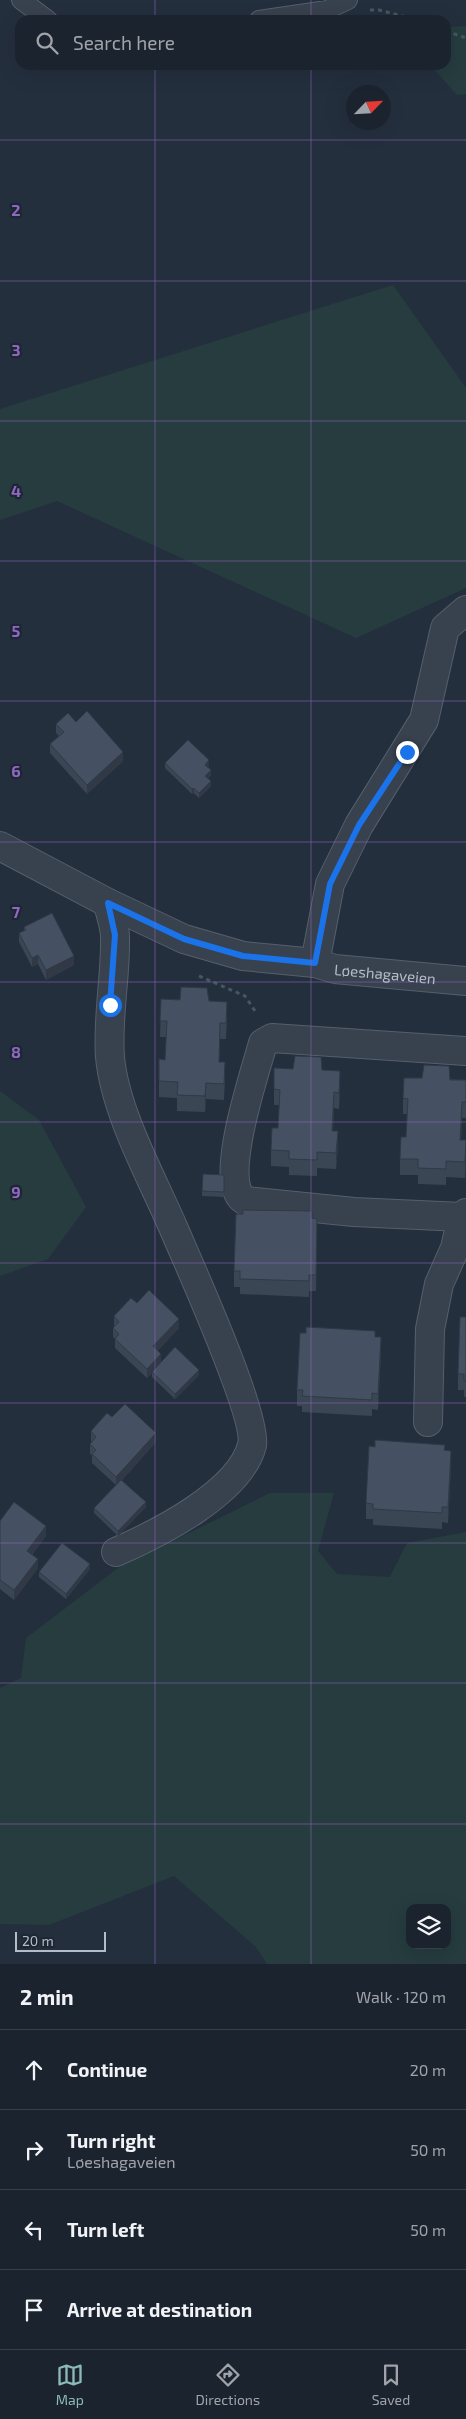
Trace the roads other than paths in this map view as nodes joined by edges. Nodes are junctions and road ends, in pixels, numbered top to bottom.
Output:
1 (21, 0) edge
2 (348, 0) edge
3 (41, 15) edge
4 (293, 15) edge
5 (466, 610) edge
6 (0, 846) edge
7 (108, 903) junction
8 (315, 963) junction
9 (466, 981) edge
10 (466, 1051) edge
11 (464, 1215) edge
12 (428, 1422) dead end
13 (116, 1552) dead end

1 - 3 lane
2 - 4 lane
5 - 8 street
6 - 7 street, Løeshagaveien
7 - 8 street, Løeshagaveien
7 - 13 street
8 - 9 street, Løeshagaveien
10 - 11 street
11 - 12 street

